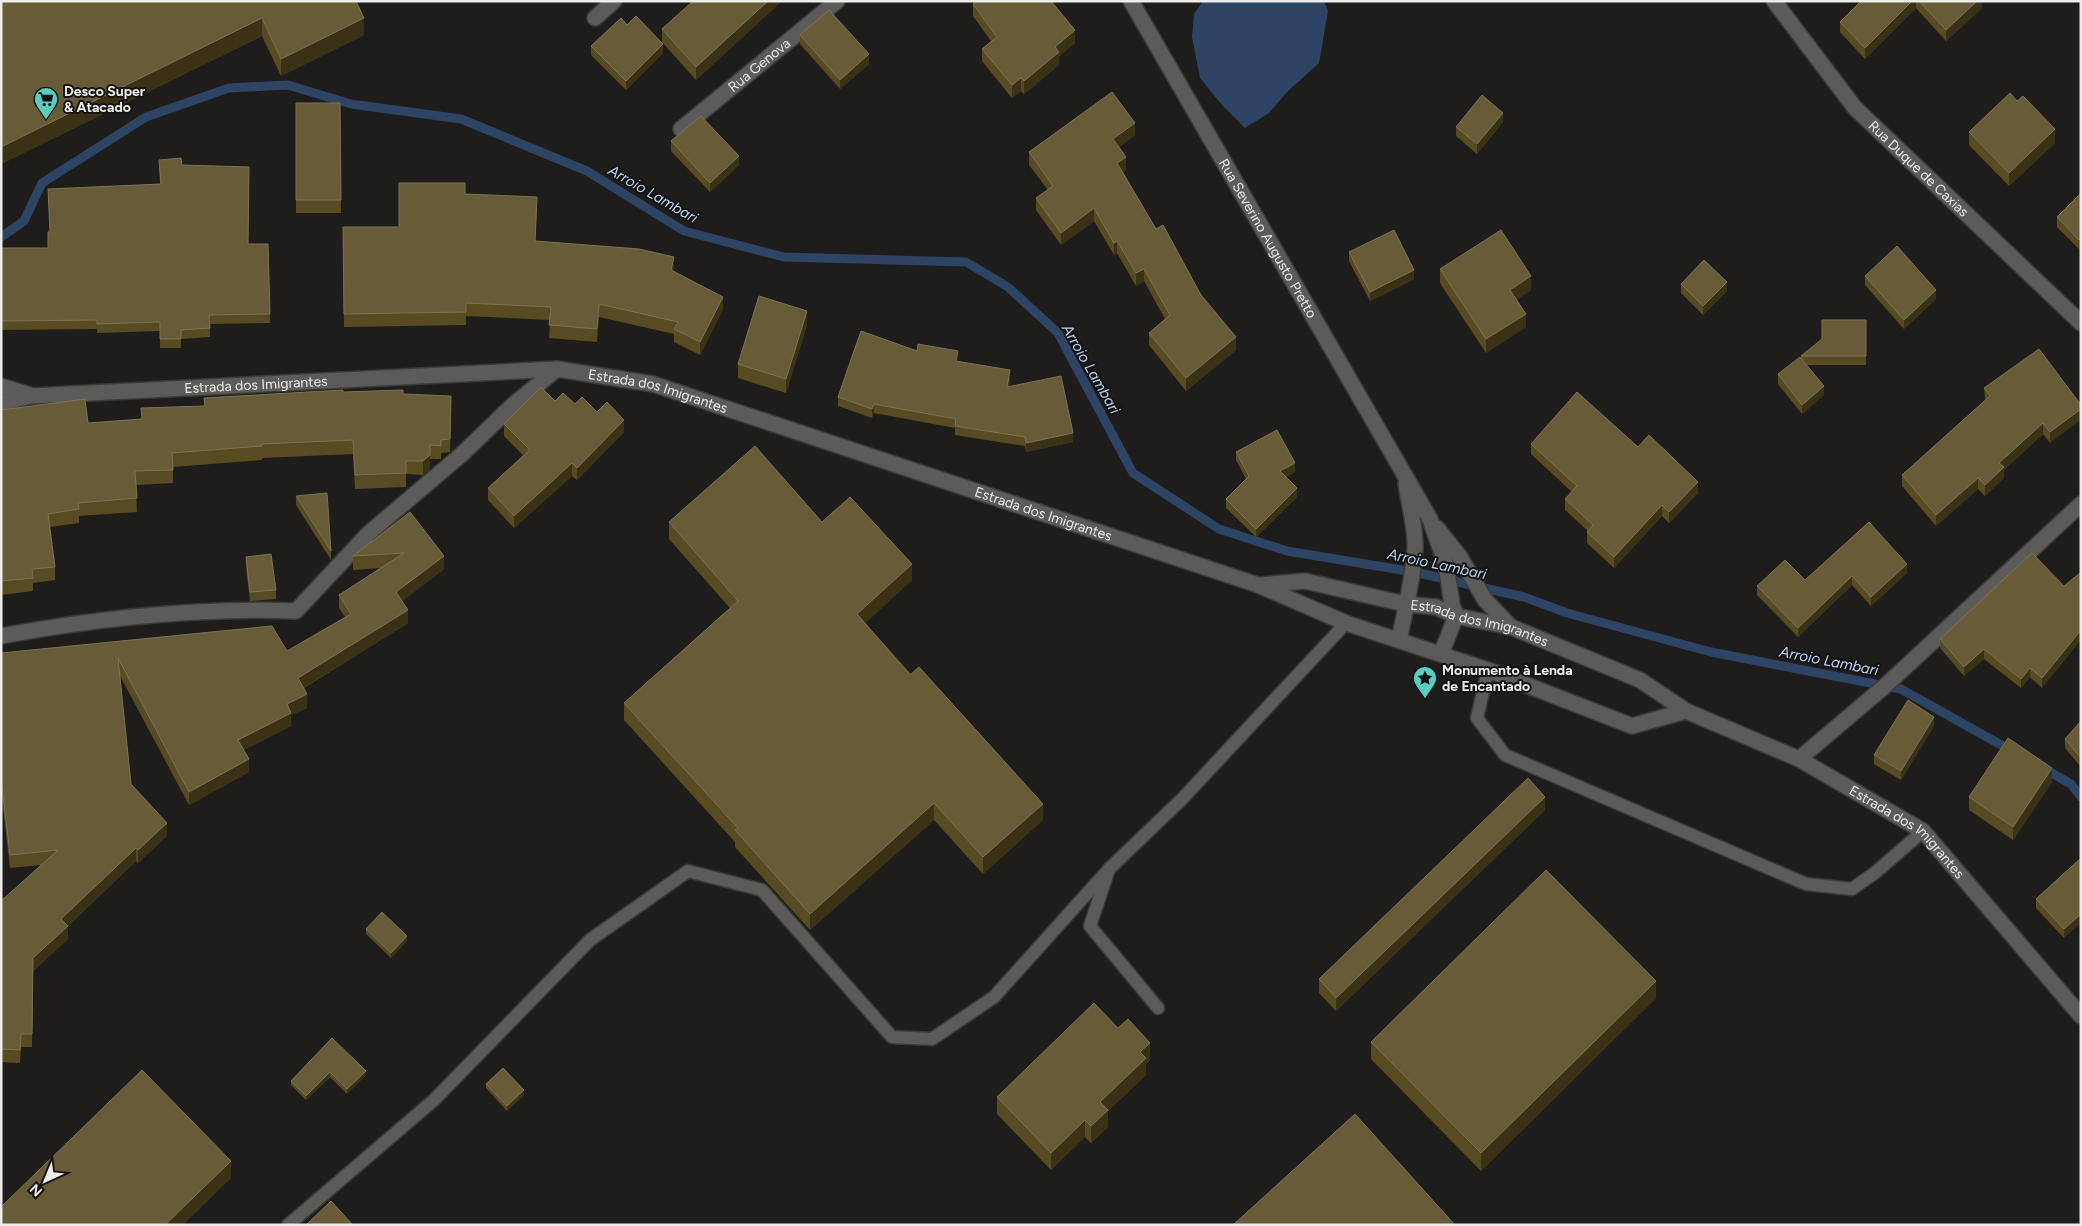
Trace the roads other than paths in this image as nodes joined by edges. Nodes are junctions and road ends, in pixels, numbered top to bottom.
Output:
1 (614, 1) edge
2 (837, 1) edge
3 (1131, 1) edge
4 (1774, 1) edge
5 (595, 18) dead end
6 (681, 129) dead end
7 (2081, 323) edge
8 (557, 369) junction
9 (1, 386) edge
10 (31, 396) junction
11 (1, 403) edge
12 (1405, 475) junction
13 (2081, 504) edge
14 (1430, 519) junction
15 (1258, 585) junction
16 (1407, 598) junction
17 (1454, 610) junction
18 (1346, 623) junction
19 (1511, 627) junction
20 (1, 636) edge
21 (1399, 640) junction
22 (1440, 654) junction
23 (1488, 670) junction
24 (1686, 711) junction
25 (1799, 759) junction
26 (1923, 831) junction
27 (1109, 870) junction
28 (1158, 1008) dead end
29 (2081, 1016) edge
30 (288, 1225) edge

1 - 5 street
2 - 6 street, Rua Genova
3 - 12 street, Rua Severino Augusto Pretto
4 - 7 street, Rua Duque de Caxias
8 - 10 street, Estrada dos Imigrantes
8 - 15 street, Estrada dos Imigrantes
8 - 20 street
9 - 10 street, Estrada dos Imigrantes
10 - 11 street, Estrada dos Imigrantes
12 - 14 street, Rua Severino Augusto Pretto
12 - 16 street, Rua Severino Augusto Pretto
13 - 25 street
14 - 17 street, Rua Severino Augusto Pretto
14 - 19 street
15 - 16 street, Estrada dos Imigrantes
15 - 18 street, Estrada dos Imigrantes
16 - 17 street, Estrada dos Imigrantes
16 - 21 street, Rua Severino Augusto Pretto
17 - 19 street, Estrada dos Imigrantes
17 - 22 street
18 - 21 street, Estrada dos Imigrantes
18 - 27 lane
19 - 24 street, Estrada dos Imigrantes
21 - 22 street, Estrada dos Imigrantes
22 - 23 street, Estrada dos Imigrantes
23 - 24 street, Estrada dos Imigrantes
23 - 26 lane
24 - 25 street, Estrada dos Imigrantes
25 - 26 street, Estrada dos Imigrantes
26 - 29 street, Estrada dos Imigrantes
27 - 28 lane
27 - 30 lane

